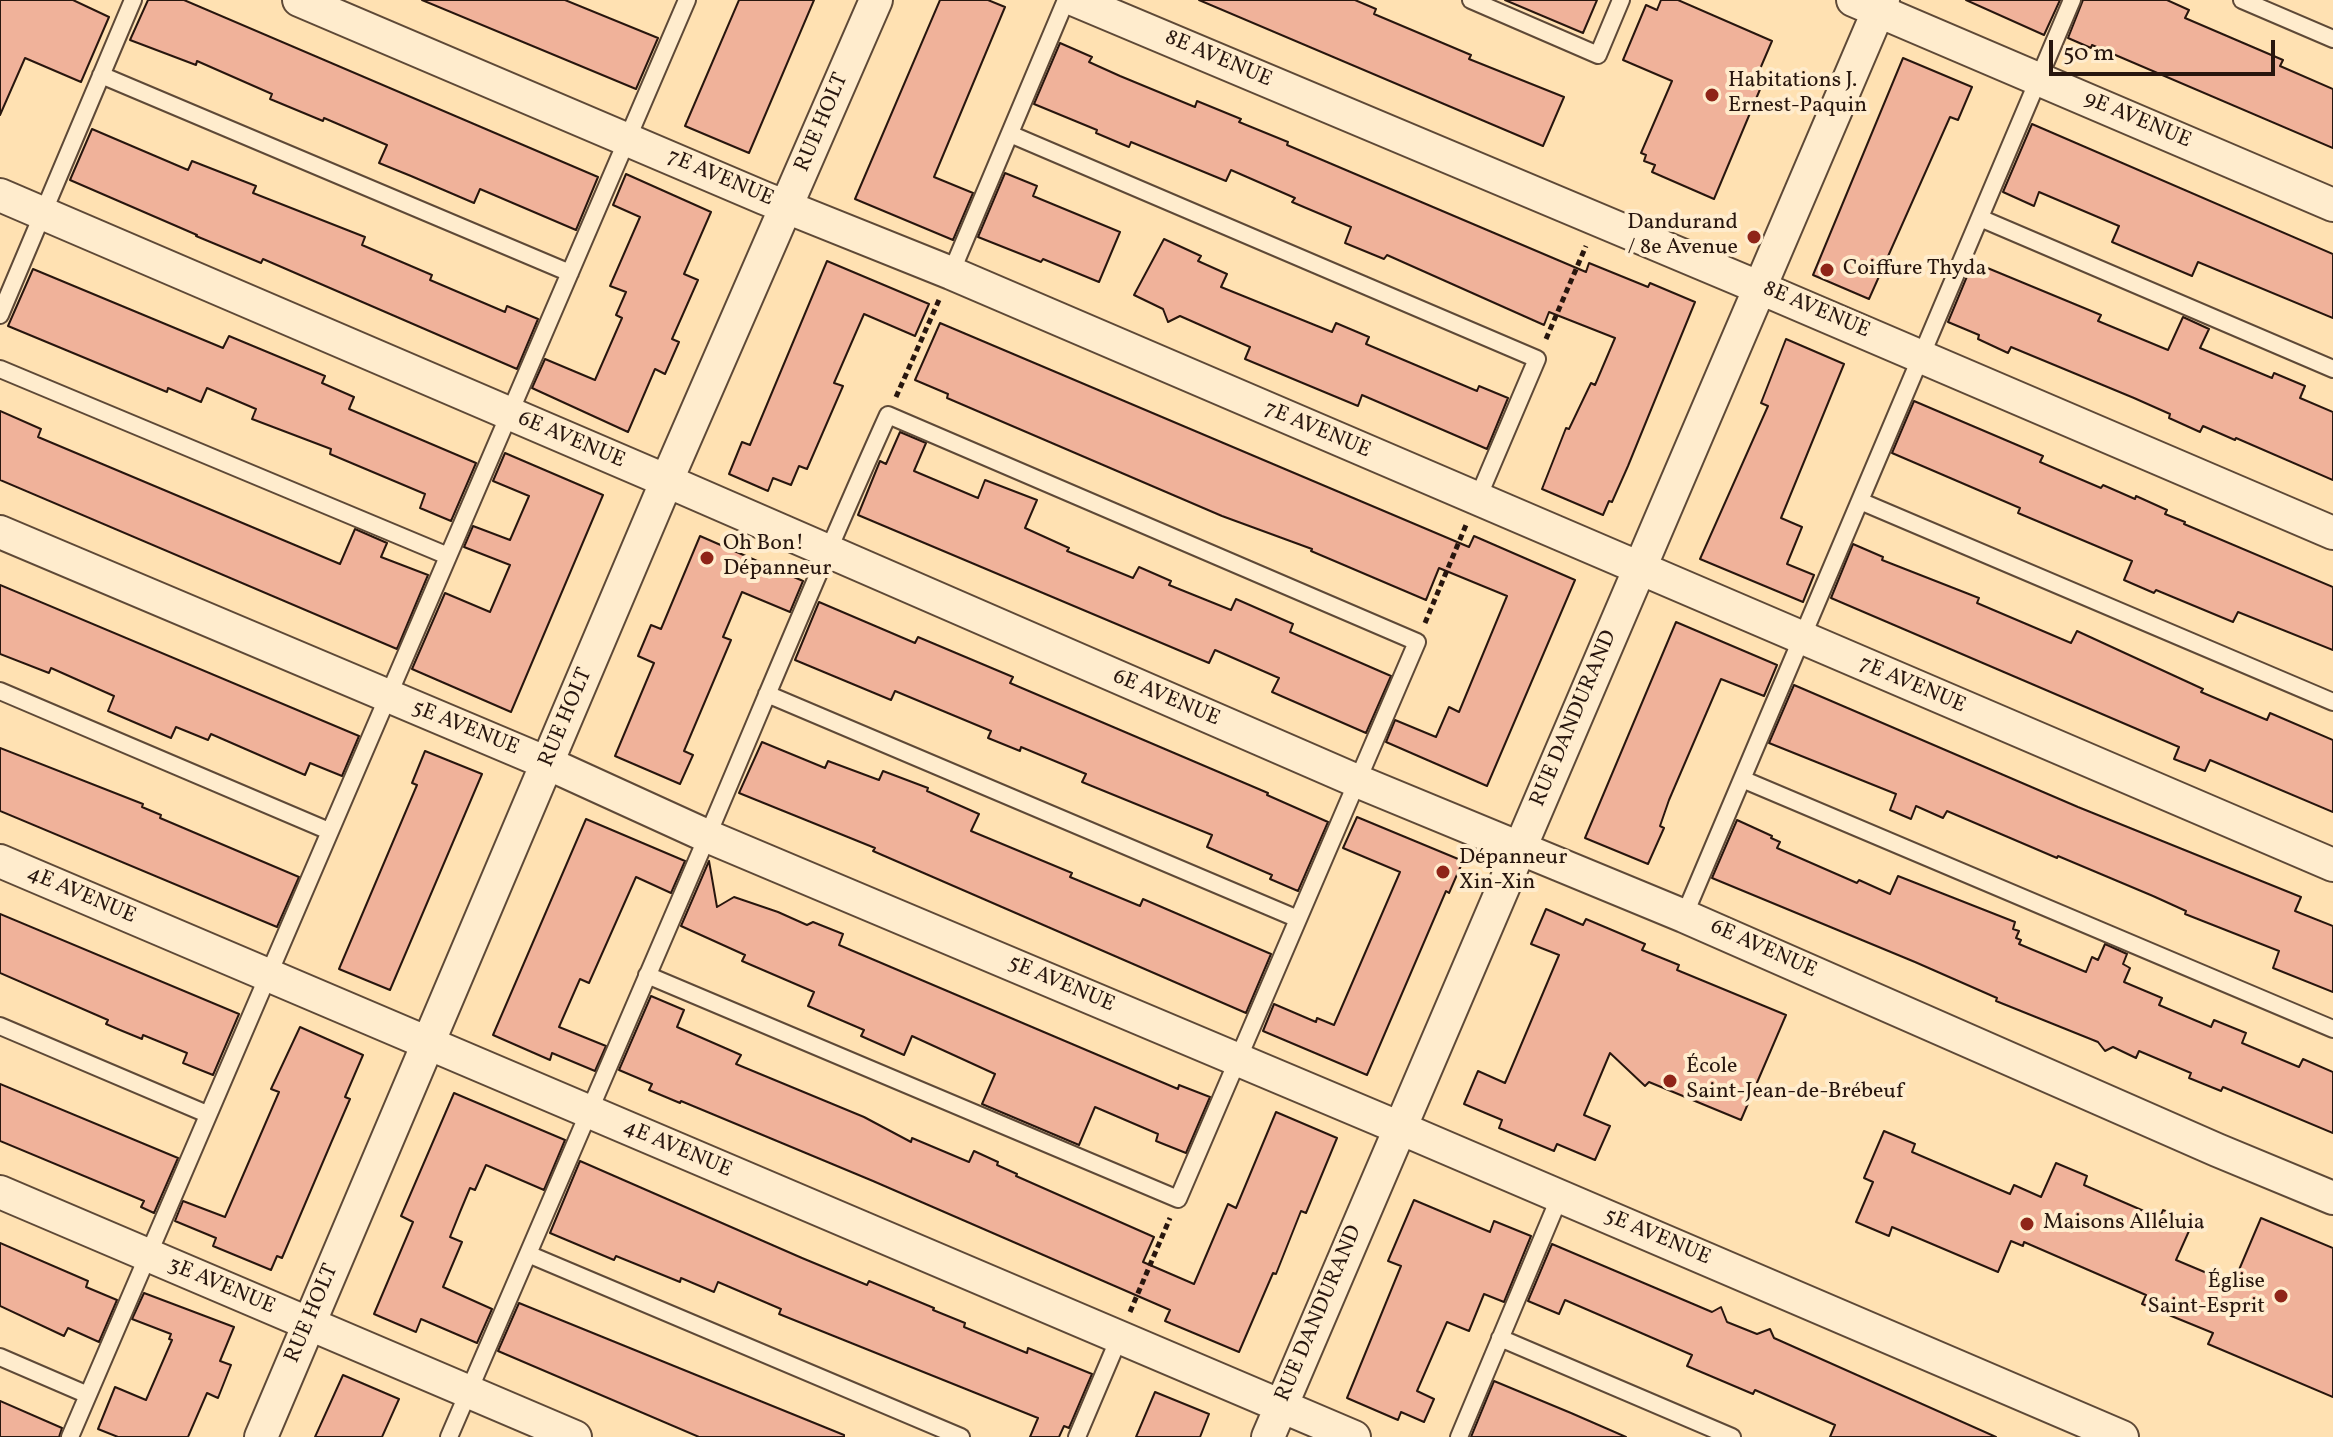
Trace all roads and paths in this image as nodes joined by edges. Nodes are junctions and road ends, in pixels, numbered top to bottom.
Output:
1 (133, 0) edge
2 (299, 0) edge
3 (687, 0) edge
4 (876, 0) edge
5 (1066, 0) edge
6 (1075, 0) edge
7 (1471, 0) edge
8 (1621, 0) edge
9 (2072, 0) edge
10 (2242, 0) edge
11 (1871, 4) edge
12 (2333, 39) edge
13 (101, 75) junction
14 (2039, 79) junction
15 (1010, 134) junction
16 (627, 140) junction
17 (0, 195) edge
18 (2333, 205) edge
19 (787, 207) junction
20 (43, 214) junction
21 (1980, 218) junction
22 (1597, 219) junction
23 (570, 273) junction
24 (951, 273) junction
25 (1758, 287) junction
26 (0, 315) edge
27 (1921, 357) junction
28 (1537, 359) junction
29 (0, 369) edge
30 (2333, 369) edge
31 (509, 415) junction
32 (888, 415) junction
33 (667, 481) junction
34 (1477, 500) junction
35 (1860, 501) junction
36 (0, 532) edge
37 (2333, 533) edge
38 (826, 552) junction
39 (448, 556) junction
40 (1639, 569) junction
41 (1801, 638) junction
42 (1417, 642) junction
43 (0, 691) edge
44 (767, 694) junction
45 (388, 697) junction
46 (2333, 702) edge
47 (547, 763) junction
48 (1742, 779) junction
49 (1357, 781) junction
50 (329, 831) junction
51 (707, 836) junction
52 (1520, 849) junction
53 (0, 861) edge
54 (2333, 865) edge
55 (1684, 916) junction
56 (1298, 919) junction
57 (267, 975) junction
58 (647, 975) junction
59 (0, 1026) edge
60 (2333, 1029) edge
61 (429, 1043) junction
62 (1238, 1060) junction
63 (588, 1111) junction
64 (207, 1114) junction
65 (1400, 1128) junction
66 (0, 1192) edge
67 (1560, 1196) junction
68 (2333, 1198) edge
69 (1178, 1199) junction
70 (528, 1254) junction
71 (147, 1255) junction
72 (309, 1325) junction
73 (1119, 1338) junction
74 (1500, 1338) junction
75 (0, 1357) edge
76 (469, 1392) junction
77 (88, 1395) junction
78 (1281, 1405) junction
79 (70, 1437) edge
80 (261, 1437) edge
81 (449, 1437) edge
82 (575, 1437) edge
83 (961, 1437) edge
84 (1077, 1437) edge
85 (1268, 1437) edge
86 (1354, 1437) edge
87 (1459, 1437) edge
88 (1732, 1437) edge
89 (2122, 1437) edge

1 - 13 lane
2 - 16 street, 7E AVENUE
3 - 16 lane
4 - 19 street, RUE HOLT
5 - 15 lane
6 - 22 street, 8E AVENUE
7 - 8 lane
9 - 14 lane
10 - 12 lane
11 - 14 street, 9E AVENUE
11 - 25 street, RUE DANDURAND
13 - 20 lane
13 - 23 lane
14 - 18 street, 9E AVENUE
14 - 21 lane
15 - 24 lane
15 - 28 lane
16 - 19 street, 7E AVENUE
16 - 23 lane
17 - 20 street, 6E AVENUE
19 - 24 street, 7E AVENUE
19 - 33 street, RUE HOLT
20 - 26 lane
20 - 31 street, 6E AVENUE
21 - 27 lane
21 - 30 lane
22 - 25 street, 8E AVENUE
22 - 28 path
23 - 31 lane
24 - 32 path
24 - 34 street, 7E AVENUE
25 - 27 street, 8E AVENUE
25 - 40 street, RUE DANDURAND
27 - 35 lane
27 - 37 street, 8E AVENUE
28 - 34 lane
29 - 39 lane
31 - 33 street, 6E AVENUE
31 - 39 lane
32 - 38 lane
32 - 42 lane
33 - 38 street, 6E AVENUE
33 - 47 street, RUE HOLT
34 - 40 street, 7E AVENUE
34 - 42 path
35 - 41 lane
35 - 46 lane
36 - 45 street, 5E AVENUE
38 - 44 lane
38 - 49 street, 6E AVENUE
39 - 45 lane
40 - 41 street, 7E AVENUE
40 - 52 street, RUE DANDURAND
41 - 48 lane
41 - 54 street, 7E AVENUE
42 - 49 lane
43 - 50 lane
44 - 51 lane
44 - 56 lane
45 - 47 street, 5E AVENUE
45 - 50 lane
47 - 51 street, 5E AVENUE
47 - 61 street, RUE HOLT
48 - 55 lane
48 - 60 lane
49 - 52 street, 6E AVENUE
49 - 56 lane
50 - 57 lane
51 - 58 lane
51 - 62 street, 5E AVENUE
52 - 55 street, 6E AVENUE
52 - 65 street, RUE DANDURAND
53 - 57 street, 4E AVENUE
55 - 68 street, 6E AVENUE
56 - 62 lane
57 - 61 street, 4E AVENUE
57 - 64 lane
58 - 63 lane
58 - 69 lane
59 - 64 lane
61 - 63 street, 4E AVENUE
61 - 72 street, RUE HOLT
62 - 65 street, 5E AVENUE
62 - 69 lane
63 - 70 lane
63 - 73 street, 4E AVENUE
64 - 71 lane
65 - 67 street, 5E AVENUE
65 - 78 street, RUE DANDURAND
66 - 71 street, 3E AVENUE
67 - 74 lane
67 - 89 street, 5E AVENUE
69 - 73 path
70 - 76 lane
70 - 83 lane
71 - 72 street, 3E AVENUE
71 - 77 lane
72 - 76 street, 3E AVENUE
72 - 80 street, RUE HOLT
73 - 78 street, 4E AVENUE
73 - 84 lane
74 - 87 lane
74 - 88 lane
75 - 77 lane
76 - 81 lane
76 - 82 street, 3E AVENUE
77 - 79 lane
78 - 85 street, RUE DANDURAND
78 - 86 street, 4E AVENUE

